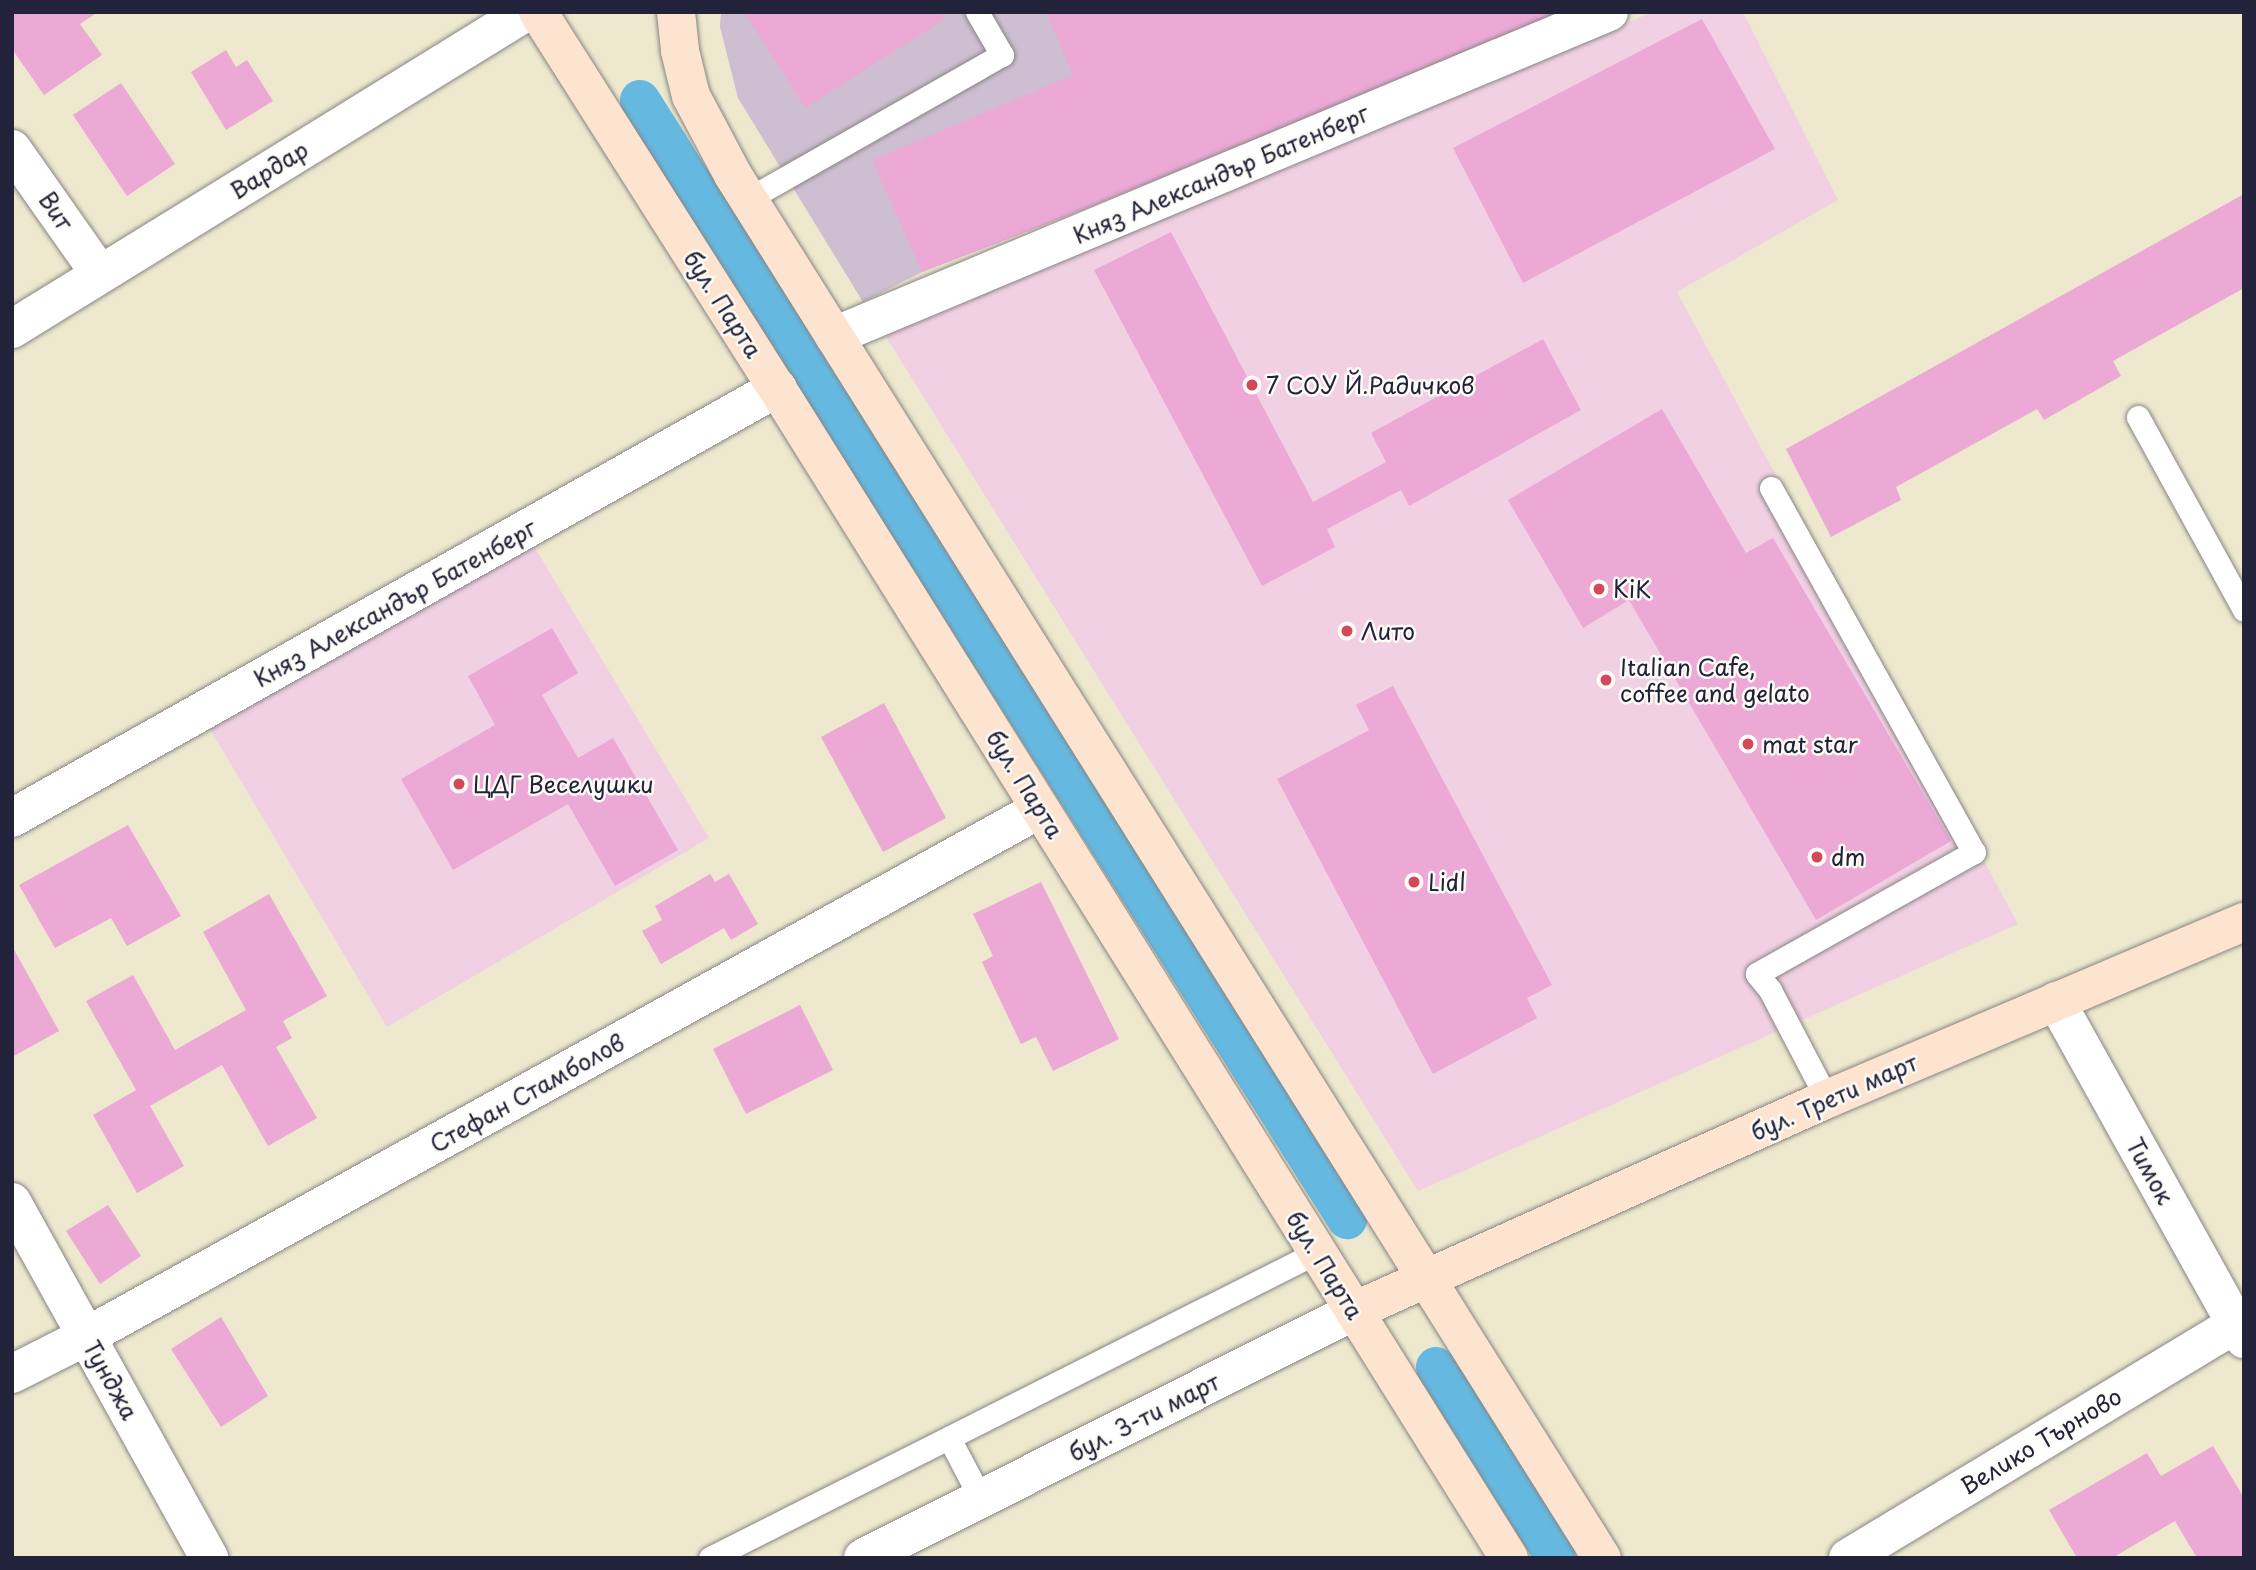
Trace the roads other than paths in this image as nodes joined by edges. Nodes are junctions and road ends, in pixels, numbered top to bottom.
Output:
1 (526, 12) edge
2 (537, 12) edge
3 (676, 12) edge
4 (977, 12) edge
5 (1609, 12) edge
6 (12, 149) edge
7 (748, 199) junction
8 (100, 274) junction
9 (12, 329) edge
10 (834, 336) junction
11 (777, 388) junction
12 (2138, 417) dead end
13 (1771, 488) dead end
14 (2244, 610) edge
15 (1040, 809) junction
16 (12, 818) edge
17 (2244, 922) edge
18 (2056, 1002) junction
19 (1827, 1099) junction
20 (12, 1202) edge
21 (1317, 1252) junction
22 (1426, 1279) junction
23 (1354, 1311) junction
24 (2240, 1332) edge
25 (87, 1336) junction
26 (12, 1374) edge
27 (948, 1438) junction
28 (981, 1499) junction
29 (209, 1558) edge
30 (710, 1558) edge
31 (863, 1558) edge
32 (1509, 1558) edge
33 (1602, 1558) edge
34 (1847, 1558) edge

1 - 8 street, Вардар
2 - 11 main road, бул. Парта
3 - 7 main road
4 - 7 lane
5 - 10 street, Княз Александър Батенберг
6 - 8 street, Вит
7 - 10 main road
8 - 9 street, Вардар
10 - 22 main road
11 - 15 main road, бул. Парта
11 - 16 street, Княз Александър Батенберг
12 - 14 lane
13 - 19 lane
15 - 21 main road, бул. Парта
15 - 25 street, Стефан Стамболов
17 - 18 main road, бул. Трети март
18 - 19 main road, бул. Трети март
18 - 24 street, Тимок
19 - 22 main road, бул. Трети март
20 - 25 street, Тунджа
21 - 23 main road, бул. Парта
21 - 27 lane
22 - 23 main road, бул. 3-ти март
22 - 33 main road
23 - 28 street, бул. 3-ти март
23 - 32 main road, бул. Парта
24 - 34 street, Велико Търново
25 - 26 street, Стефан Стамболов
25 - 29 street, Тунджа
27 - 28 lane
27 - 30 lane
28 - 31 street, бул. 3-ти март

